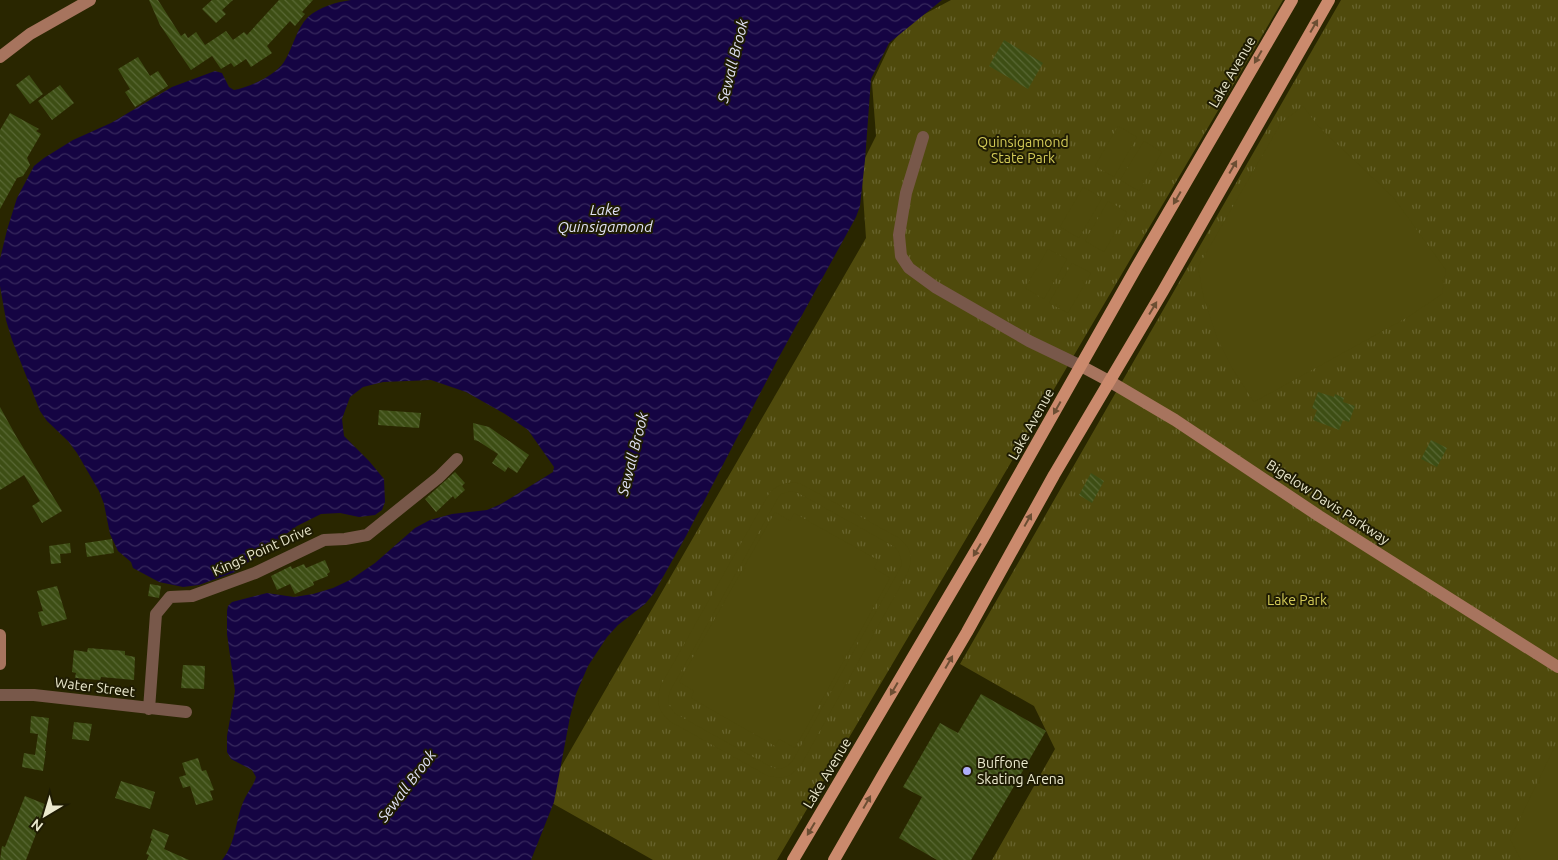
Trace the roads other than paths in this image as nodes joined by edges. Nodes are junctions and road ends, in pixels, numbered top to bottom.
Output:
1 (90, 0) edge
2 (1292, 0) edge
3 (1329, 0) edge
4 (0, 56) edge
5 (923, 137) dead end
6 (1081, 366) junction
7 (1109, 380) junction
8 (457, 459) dead end
9 (0, 635) edge
10 (0, 664) edge
11 (1558, 667) edge
12 (0, 696) edge
13 (149, 709) junction
14 (186, 712) dead end
15 (792, 860) edge
16 (834, 860) edge

1 - 4 main road
2 -> 6 main road, Lake Avenue
7 -> 3 main road
5 - 6 street
6 - 7 main road, Bigelow Davis Parkway
6 -> 15 main road, Lake Avenue
7 - 11 main road, Bigelow Davis Parkway
16 -> 7 main road
8 - 13 street, Kings Point Drive
9 - 10 main road
12 - 13 street, Water Street
13 - 14 street, Water Street

